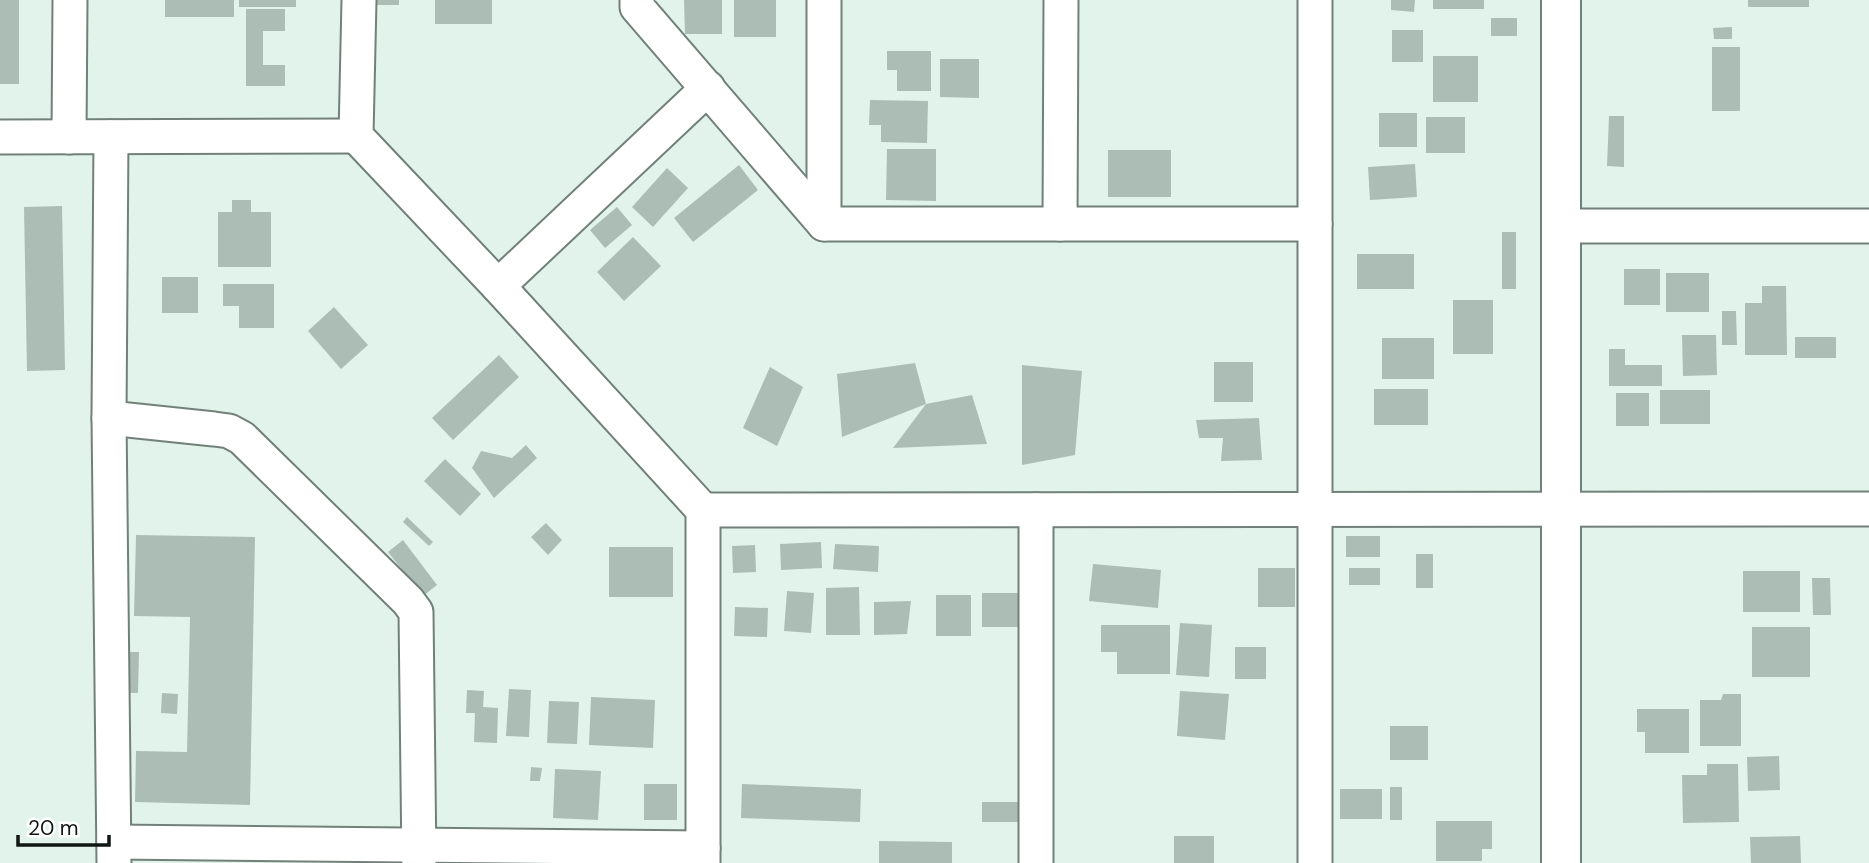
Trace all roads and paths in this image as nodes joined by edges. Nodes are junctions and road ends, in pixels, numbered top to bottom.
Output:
1 (70, 0) edge
2 (359, 0) edge
3 (637, 0) edge
4 (824, 0) edge
5 (1061, 0) edge
6 (1315, 0) edge
7 (1561, 0) edge
8 (708, 88) junction
9 (356, 136) junction
10 (0, 137) edge
11 (69, 137) junction
12 (111, 137) junction
13 (824, 224) junction
14 (1060, 224) junction
15 (1315, 224) junction
16 (1561, 226) junction
17 (1869, 226) edge
18 (498, 285) junction
19 (109, 418) junction
20 (1869, 509) edge
21 (703, 510) junction
22 (1036, 510) junction
23 (1315, 510) junction
24 (1561, 510) junction
25 (114, 852) edge
26 (419, 854) edge
27 (703, 856) edge
28 (1036, 863) edge
29 (1315, 863) edge
30 (1561, 863) edge

1 - 11 street
2 - 9 street
3 - 8 street
4 - 13 street
5 - 14 street
6 - 15 street
7 - 16 street
8 - 13 street
8 - 18 street
9 - 12 street
9 - 18 street
10 - 11 street
11 - 12 street
12 - 19 street
13 - 14 street
14 - 15 street
15 - 23 street
16 - 17 street
16 - 24 street
18 - 21 street
19 - 25 street
19 - 26 street
20 - 24 street
21 - 22 street
21 - 27 street
22 - 23 street
22 - 28 street
23 - 24 street
23 - 29 street
24 - 30 street
25 - 26 street
26 - 27 street

